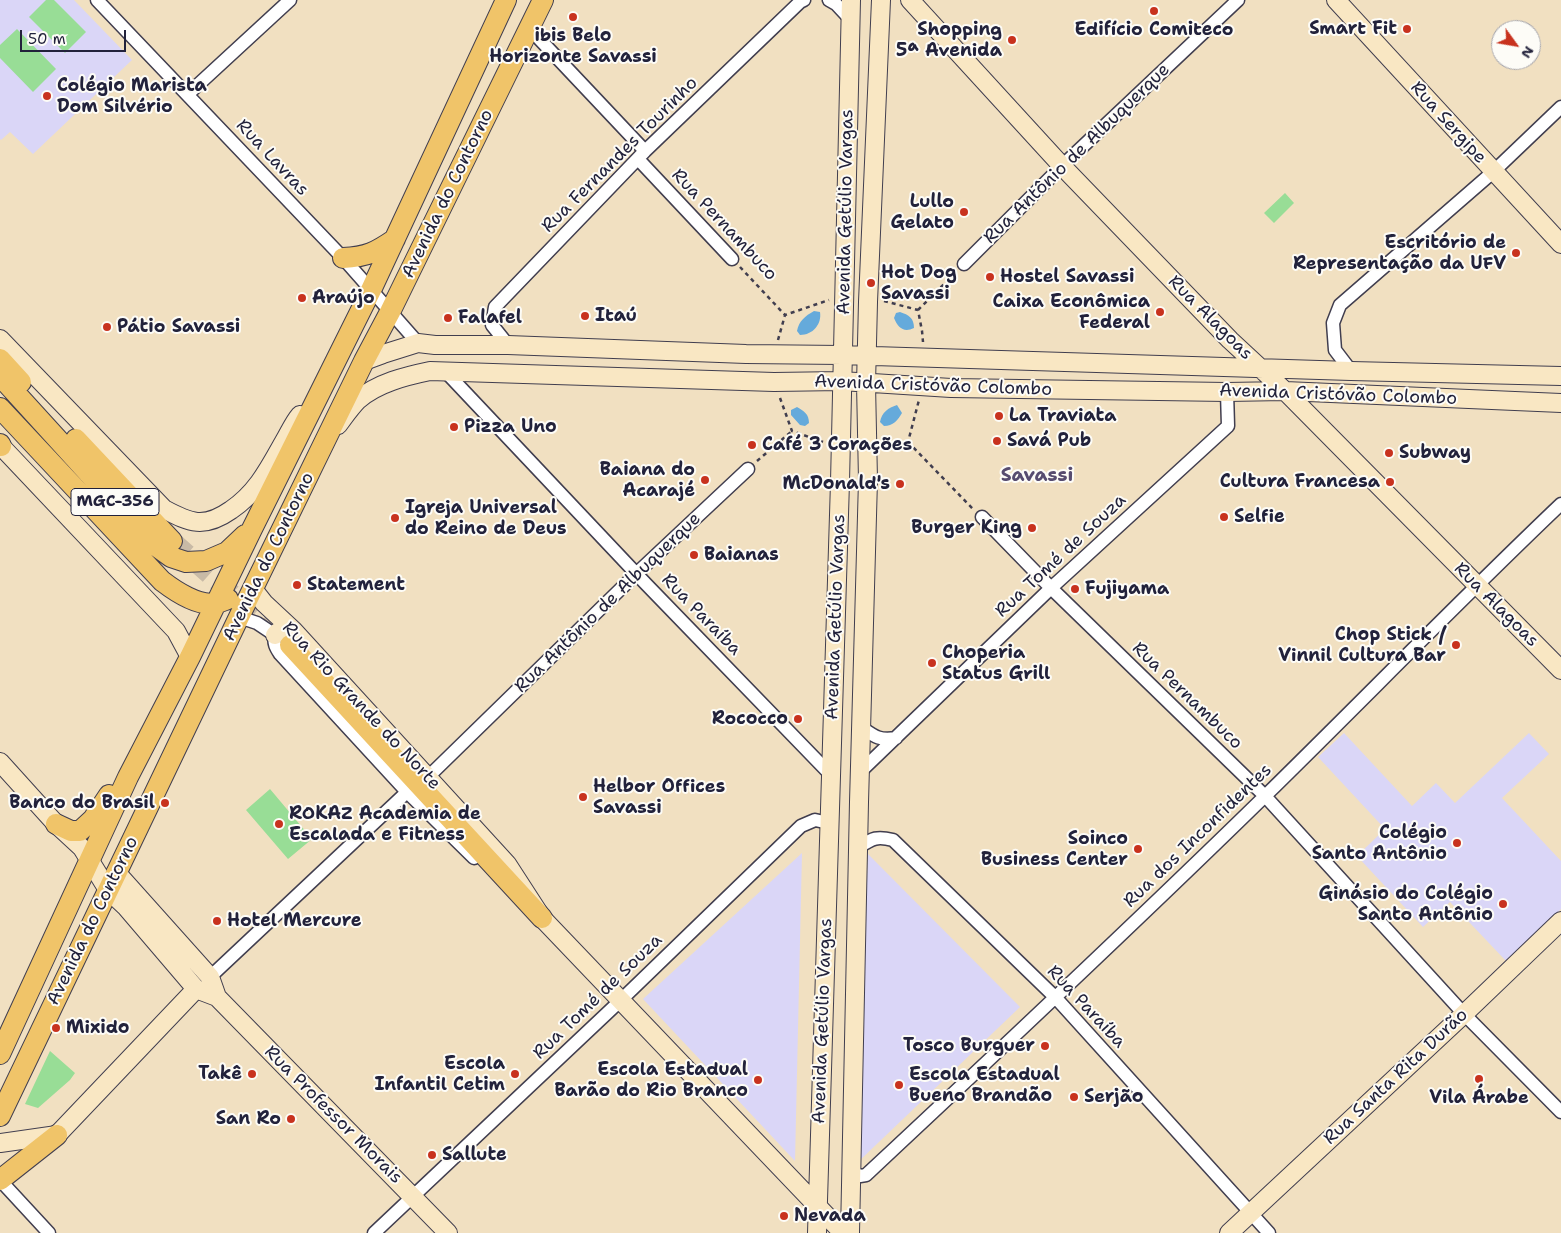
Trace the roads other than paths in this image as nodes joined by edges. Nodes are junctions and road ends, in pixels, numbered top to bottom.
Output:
1 (97, 0) edge
2 (290, 0) edge
3 (543, 0) edge
4 (804, 0) edge
5 (829, 0) edge
6 (851, 0) edge
7 (1238, 0) edge
8 (1336, 0) edge
9 (911, 1) edge
10 (499, 5) edge
11 (880, 5) edge
12 (850, 19) junction
13 (529, 28) junction
14 (188, 94) junction
15 (1561, 107) edge
16 (642, 155) junction
17 (1062, 166) junction
18 (1494, 172) junction
19 (395, 239) junction
20 (1561, 244) edge
21 (343, 258) junction
22 (732, 259) road end
23 (964, 264) road end
24 (371, 290) junction
25 (390, 312) junction
26 (0, 339) edge
27 (1230, 340) junction
28 (418, 343) junction
29 (508, 346) junction
30 (842, 355) junction
31 (866, 356) junction
32 (0, 360) edge
33 (364, 361) junction
34 (1213, 367) junction
35 (1258, 367) junction
36 (445, 371) junction
37 (1351, 371) junction
38 (0, 376) edge
39 (1561, 376) edge
40 (841, 382) junction
41 (866, 384) junction
42 (1284, 391) junction
43 (1227, 392) junction
44 (320, 393) junction
45 (1561, 403) edge
46 (0, 408) edge
47 (328, 436) junction
48 (0, 445) edge
49 (748, 469) road end
50 (1561, 504) edge
51 (982, 517) road end
52 (252, 529) junction
53 (172, 541) tunnel mouth
54 (262, 572) junction
55 (637, 573) junction
56 (1476, 585) junction
57 (1051, 588) junction
58 (253, 589) junction
59 (215, 604) junction
60 (239, 617) junction
61 (286, 637) junction
62 (190, 657) junction
63 (1561, 670) edge
64 (861, 727) junction
65 (896, 738) junction
66 (0, 762) edge
67 (860, 772) junction
68 (830, 774) junction
69 (128, 777) junction
70 (427, 778) junction
71 (407, 792) junction
72 (1265, 796) junction
73 (829, 823) junction
74 (56, 824) junction
75 (859, 847) junction
76 (90, 860) junction
77 (112, 881) junction
78 (542, 918) junction
79 (1561, 921) edge
80 (210, 977) junction
81 (196, 989) junction
82 (217, 997) junction
83 (1056, 998) junction
84 (620, 1001) junction
85 (1464, 1014) junction
86 (0, 1052) edge
87 (1561, 1112) edge
88 (0, 1116) edge
89 (57, 1135) junction
90 (0, 1143) edge
91 (851, 1171) junction
92 (818, 1175) junction
93 (0, 1180) edge
94 (792, 1181) junction
95 (414, 1196) junction
96 (817, 1207) junction
97 (1250, 1213) junction
98 (49, 1233) edge
99 (374, 1233) edge
100 (448, 1233) edge
101 (820, 1233) edge
102 (843, 1233) edge
103 (850, 1233) edge
104 (1229, 1233) edge
105 (1269, 1233) edge

1 - 14 street, Rua Lavras
2 - 14 street
3 - 13 main road, Avenida do Contorno
4 - 16 street, Rua Fernandes Tourinho
5 - 12 street
6 - 12 main road, Avenida Getúlio Vargas
7 - 17 street, Rua Antônio de Albuquerque
8 - 18 main road, Rua Sergipe
9 - 11 main road
9 - 17 main road, Rua Alagoas
10 - 19 main road, Avenida do Contorno
11 - 31 main road, Avenida Getúlio Vargas
12 - 30 main road, Avenida Getúlio Vargas
13 - 16 street, Rua Pernambuco
13 - 25 main road, Avenida do Contorno
14 - 21 street, Rua Lavras
15 - 18 street
16 - 22 street, Rua Pernambuco
16 - 29 street, Rua Fernandes Tourinho
17 - 23 street, Rua Antônio de Albuquerque
17 - 27 main road, Rua Alagoas
18 - 20 main road, Rua Sergipe
18 - 37 street
19 - 21 main road
19 - 24 main road, Avenida do Contorno
21 - 24 street, Rua Lavras
24 - 25 street, Rua Lavras
24 - 44 main road, Avenida do Contorno
25 - 28 street, Rua Lavras
25 - 33 main road, Avenida do Contorno
26 - 44 main road, MGC-356
27 - 34 main road
27 - 35 main road, Rua Alagoas
28 - 29 main road, Avenida Cristóvão Colombo
28 - 33 main road, Avenida Cristóvão Colombo
29 - 30 main road, Avenida Cristóvão Colombo
30 - 31 main road, Avenida Cristóvão Colombo
30 - 40 main road, Avenida Getúlio Vargas
31 - 34 main road, Avenida Cristóvão Colombo
31 - 41 main road, Avenida Getúlio Vargas
32 - 53 main road
33 - 44 main road
33 - 47 main road, Avenida do Contorno
34 - 35 main road, Avenida Cristóvão Colombo
35 - 37 main road, Avenida Cristóvão Colombo
35 - 42 main road, Rua Alagoas
36 - 40 main road, Avenida Cristóvão Colombo
36 - 47 main road, Avenida Cristóvão Colombo
36 - 55 street, Rua Paraíba
37 - 39 main road, Avenida Cristóvão Colombo
38 - 52 main road, MGC-356
40 - 41 main road, Avenida Cristóvão Colombo
40 - 68 main road, Avenida Getúlio Vargas
41 - 43 main road, Avenida Cristóvão Colombo
41 - 64 main road, Avenida Getúlio Vargas
42 - 43 main road, Avenida Cristóvão Colombo
42 - 45 main road, Avenida Cristóvão Colombo
42 - 56 main road, Rua Alagoas
43 - 57 street, Rua Tomé de Souza
44 - 52 main road, Avenida do Contorno
46 - 59 main road, MGC-356
47 - 54 main road, Avenida do Contorno
48 - 62 main road, MGC-356
49 - 55 street, Rua Antônio de Albuquerque
50 - 56 street, Rua dos Inconfidentes
51 - 57 street, Rua Pernambuco
52 - 59 main road, Avenida do Contorno
54 - 58 main road, Avenida do Contorno
54 - 59 main road
55 - 68 street, Rua Paraíba
55 - 70 street, Rua Antônio de Albuquerque
56 - 63 main road, Rua Alagoas
56 - 72 street, Rua dos Inconfidentes
57 - 65 street, Rua Tomé de Souza
57 - 72 street, Rua Pernambuco
58 - 60 main road, Avenida do Contorno
58 - 61 main road, Rua Rio Grande do Norte
59 - 62 main road, Avenida do Contorno
60 - 61 street, Rua Rio Grande do Norte
60 - 77 main road, Avenida do Contorno
61 - 70 main road, Rua Rio Grande do Norte
61 - 71 street, Rua Rio Grande do Norte
61 - 78 main road
62 - 69 main road, Avenida do Contorno
64 - 65 street
64 - 67 main road, Avenida Getúlio Vargas
65 - 67 street, Rua Tomé de Souza
66 - 74 main road
67 - 75 main road, Avenida Getúlio Vargas
68 - 73 main road, Avenida Getúlio Vargas
69 - 74 main road
69 - 76 main road, Avenida do Contorno
69 - 77 main road
70 - 78 main road, Rua Rio Grande do Norte
71 - 78 street, Rua Rio Grande do Norte
71 - 80 street
72 - 83 street, Rua dos Inconfidentes
72 - 85 street, Rua Pernambuco
73 - 84 street, Rua Tomé de Souza
73 - 92 main road, Avenida Getúlio Vargas
74 - 76 main road
75 - 83 street, Rua Paraíba
75 - 91 main road, Avenida Getúlio Vargas
76 - 77 main road
76 - 86 main road, Avenida do Contorno
77 - 80 main road, Rua Professor Morais
77 - 81 main road, Rua Professor Morais
77 - 88 main road, Avenida do Contorno
78 - 84 main road, Rua Rio Grande do Norte
79 - 85 main road, Rua Santa Rita Durão
80 - 82 main road, Rua Professor Morais
81 - 82 main road, Rua Professor Morais
81 - 89 main road
82 - 95 main road, Rua Professor Morais
83 - 91 street, Rua dos Inconfidentes
83 - 97 street, Rua Paraíba
84 - 94 main road, Rua Rio Grande do Norte
84 - 95 street, Rua Tomé de Souza
85 - 87 street, Rua Pernambuco
85 - 97 main road, Rua Santa Rita Durão
89 - 90 main road
89 - 93 main road
91 - 103 main road, Avenida Getúlio Vargas
92 - 94 main road
92 - 96 main road, Avenida Getúlio Vargas
93 - 98 street
94 - 96 main road, Rua Rio Grande do Norte
95 - 99 street, Rua Tomé de Souza
95 - 100 main road, Rua Professor Morais
96 - 101 main road, Avenida Getúlio Vargas
96 - 102 main road, Rua Rio Grande do Norte
97 - 104 main road, Rua Santa Rita Durão
97 - 105 street, Rua Paraíba

